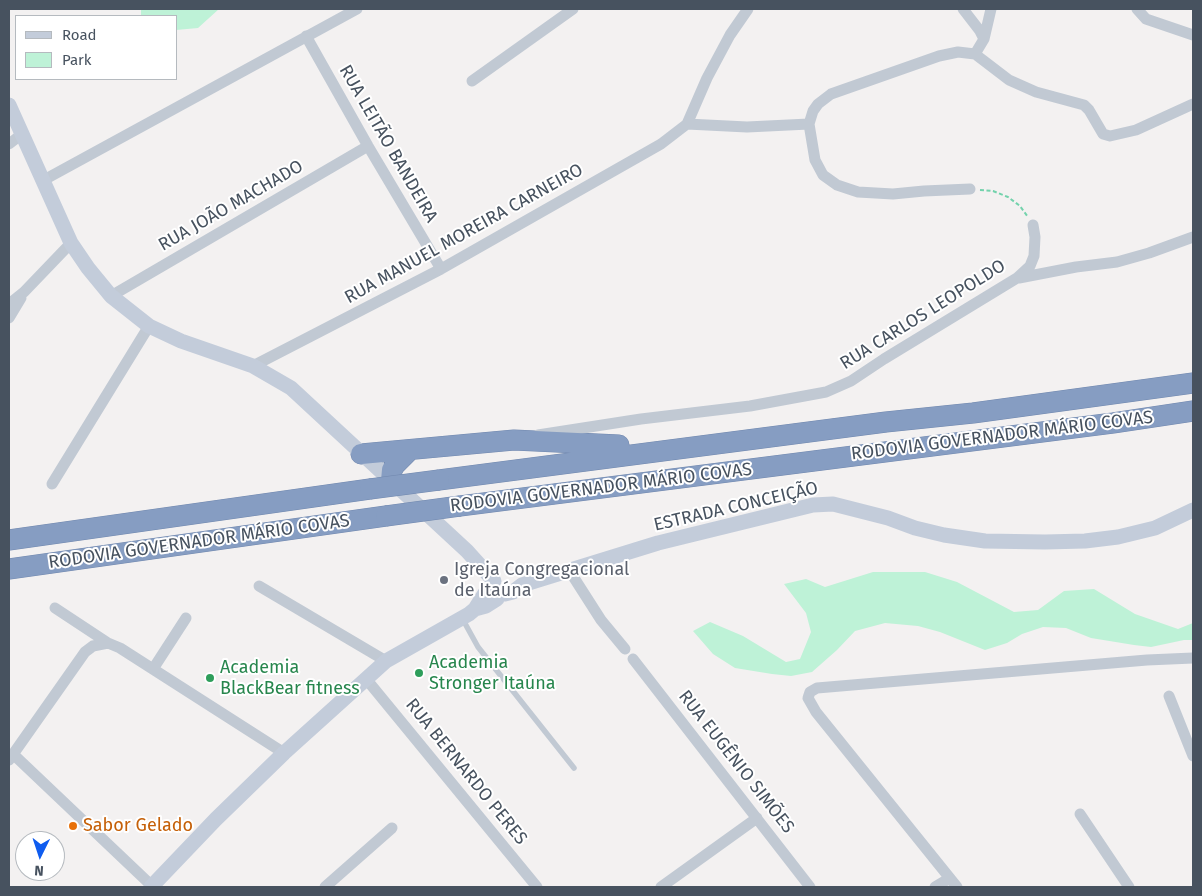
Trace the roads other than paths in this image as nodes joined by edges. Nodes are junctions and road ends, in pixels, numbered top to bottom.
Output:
1 (357, 9) edge
2 (573, 9) edge
3 (748, 9) edge
4 (963, 9) edge
5 (991, 9) edge
6 (1137, 9) edge
7 (1193, 35) edge
8 (306, 36) junction
9 (984, 39) junction
10 (975, 54) junction
11 (472, 81) dead end
12 (1193, 104) edge
13 (9, 105) edge
14 (687, 124) junction
15 (810, 124) junction
16 (22, 134) junction
17 (9, 144) edge
18 (368, 146) junction
19 (42, 181) junction
20 (970, 189) road end
21 (1033, 225) road end
22 (1193, 237) edge
23 (71, 243) junction
24 (441, 269) junction
25 (1017, 278) junction
26 (24, 292) junction
27 (112, 296) junction
28 (9, 304) edge
29 (9, 318) edge
30 (150, 326) junction
31 (253, 366) junction
32 (1193, 383) edge
33 (1193, 411) edge
34 (1193, 425) edge
35 (514, 440) junction
36 (721, 442) junction
37 (958, 442) junction
38 (409, 450) junction
39 (361, 454) junction
40 (392, 481) junction
41 (52, 484) dead end
42 (1193, 510) edge
43 (9, 540) edge
44 (9, 569) edge
45 (569, 570) junction
46 (258, 586) dead end
47 (496, 589) junction
48 (55, 608) dead end
49 (186, 618) dead end
50 (462, 618) junction
51 (108, 643) junction
52 (625, 649) dead end
53 (1193, 658) edge
54 (633, 660) dead end
55 (386, 661) junction
56 (153, 669) junction
57 (367, 680) junction
58 (1169, 696) dead end
59 (284, 753) junction
60 (1193, 756) edge
61 (11, 757) edge
62 (574, 768) dead end
63 (1080, 814) dead end
64 (757, 818) junction
65 (392, 828) dead end
66 (954, 883) edge
67 (152, 887) edge
68 (325, 887) edge
69 (537, 887) edge
70 (661, 887) edge
71 (810, 887) edge
72 (935, 887) edge
73 (1129, 887) edge

1 - 8 street
2 - 11 street
3 - 14 street, RUA MANUEL MOREIRA CARNEIRO
4 - 9 street
5 - 9 street
6 - 7 street
8 - 18 street, RUA LEITÃO BANDEIRA
8 - 19 street
9 - 10 street
10 - 12 street
10 - 15 street
13 - 16 main road
14 - 15 street
14 - 24 street, RUA MANUEL MOREIRA CARNEIRO
15 - 20 street
16 - 17 street
16 - 19 main road
18 - 24 street, RUA LEITÃO BANDEIRA
18 - 27 street, RUA JOÃO MACHADO
19 - 23 main road
21 - 25 street, RUA CARLOS LEOPOLDO
22 - 25 street
23 - 26 street
23 - 27 main road
24 - 31 street, RUA MANUEL MOREIRA CARNEIRO
25 - 35 street, RUA CARLOS LEOPOLDO
26 - 28 street
26 - 29 street
27 - 30 main road
30 - 31 main road
30 - 41 street
31 - 39 main road
32 - 36 highway, RODOVIA GOVERNADOR MÁRIO COVAS
33 - 37 highway, RODOVIA GOVERNADOR MÁRIO COVAS
34 - 37 highway
35 - 36 highway
35 - 38 highway
36 - 43 highway, RODOVIA GOVERNADOR MÁRIO COVAS, bridge
37 - 44 highway, RODOVIA GOVERNADOR MÁRIO COVAS, bridge
38 - 39 highway
38 - 40 highway
39 - 40 main road
40 - 47 main road
42 - 45 main road, ESTRADA CONCEIÇÃO
45 - 47 main road, ESTRADA CONCEIÇÃO
45 - 52 street
46 - 55 street
47 - 50 main road
48 - 51 street
49 - 56 street
50 - 55 main road
50 - 62 lane
51 - 56 street
51 - 61 street
53 - 66 street
54 - 64 street, RUA EUGÊNIO SIMÕES
55 - 57 main road
56 - 59 street
57 - 59 main road
57 - 69 street, RUA BERNARDO PERES
58 - 60 street
59 - 67 main road
61 - 67 street
63 - 73 street
64 - 70 street
64 - 71 street, RUA EUGÊNIO SIMÕES
65 - 68 street
66 - 72 street

